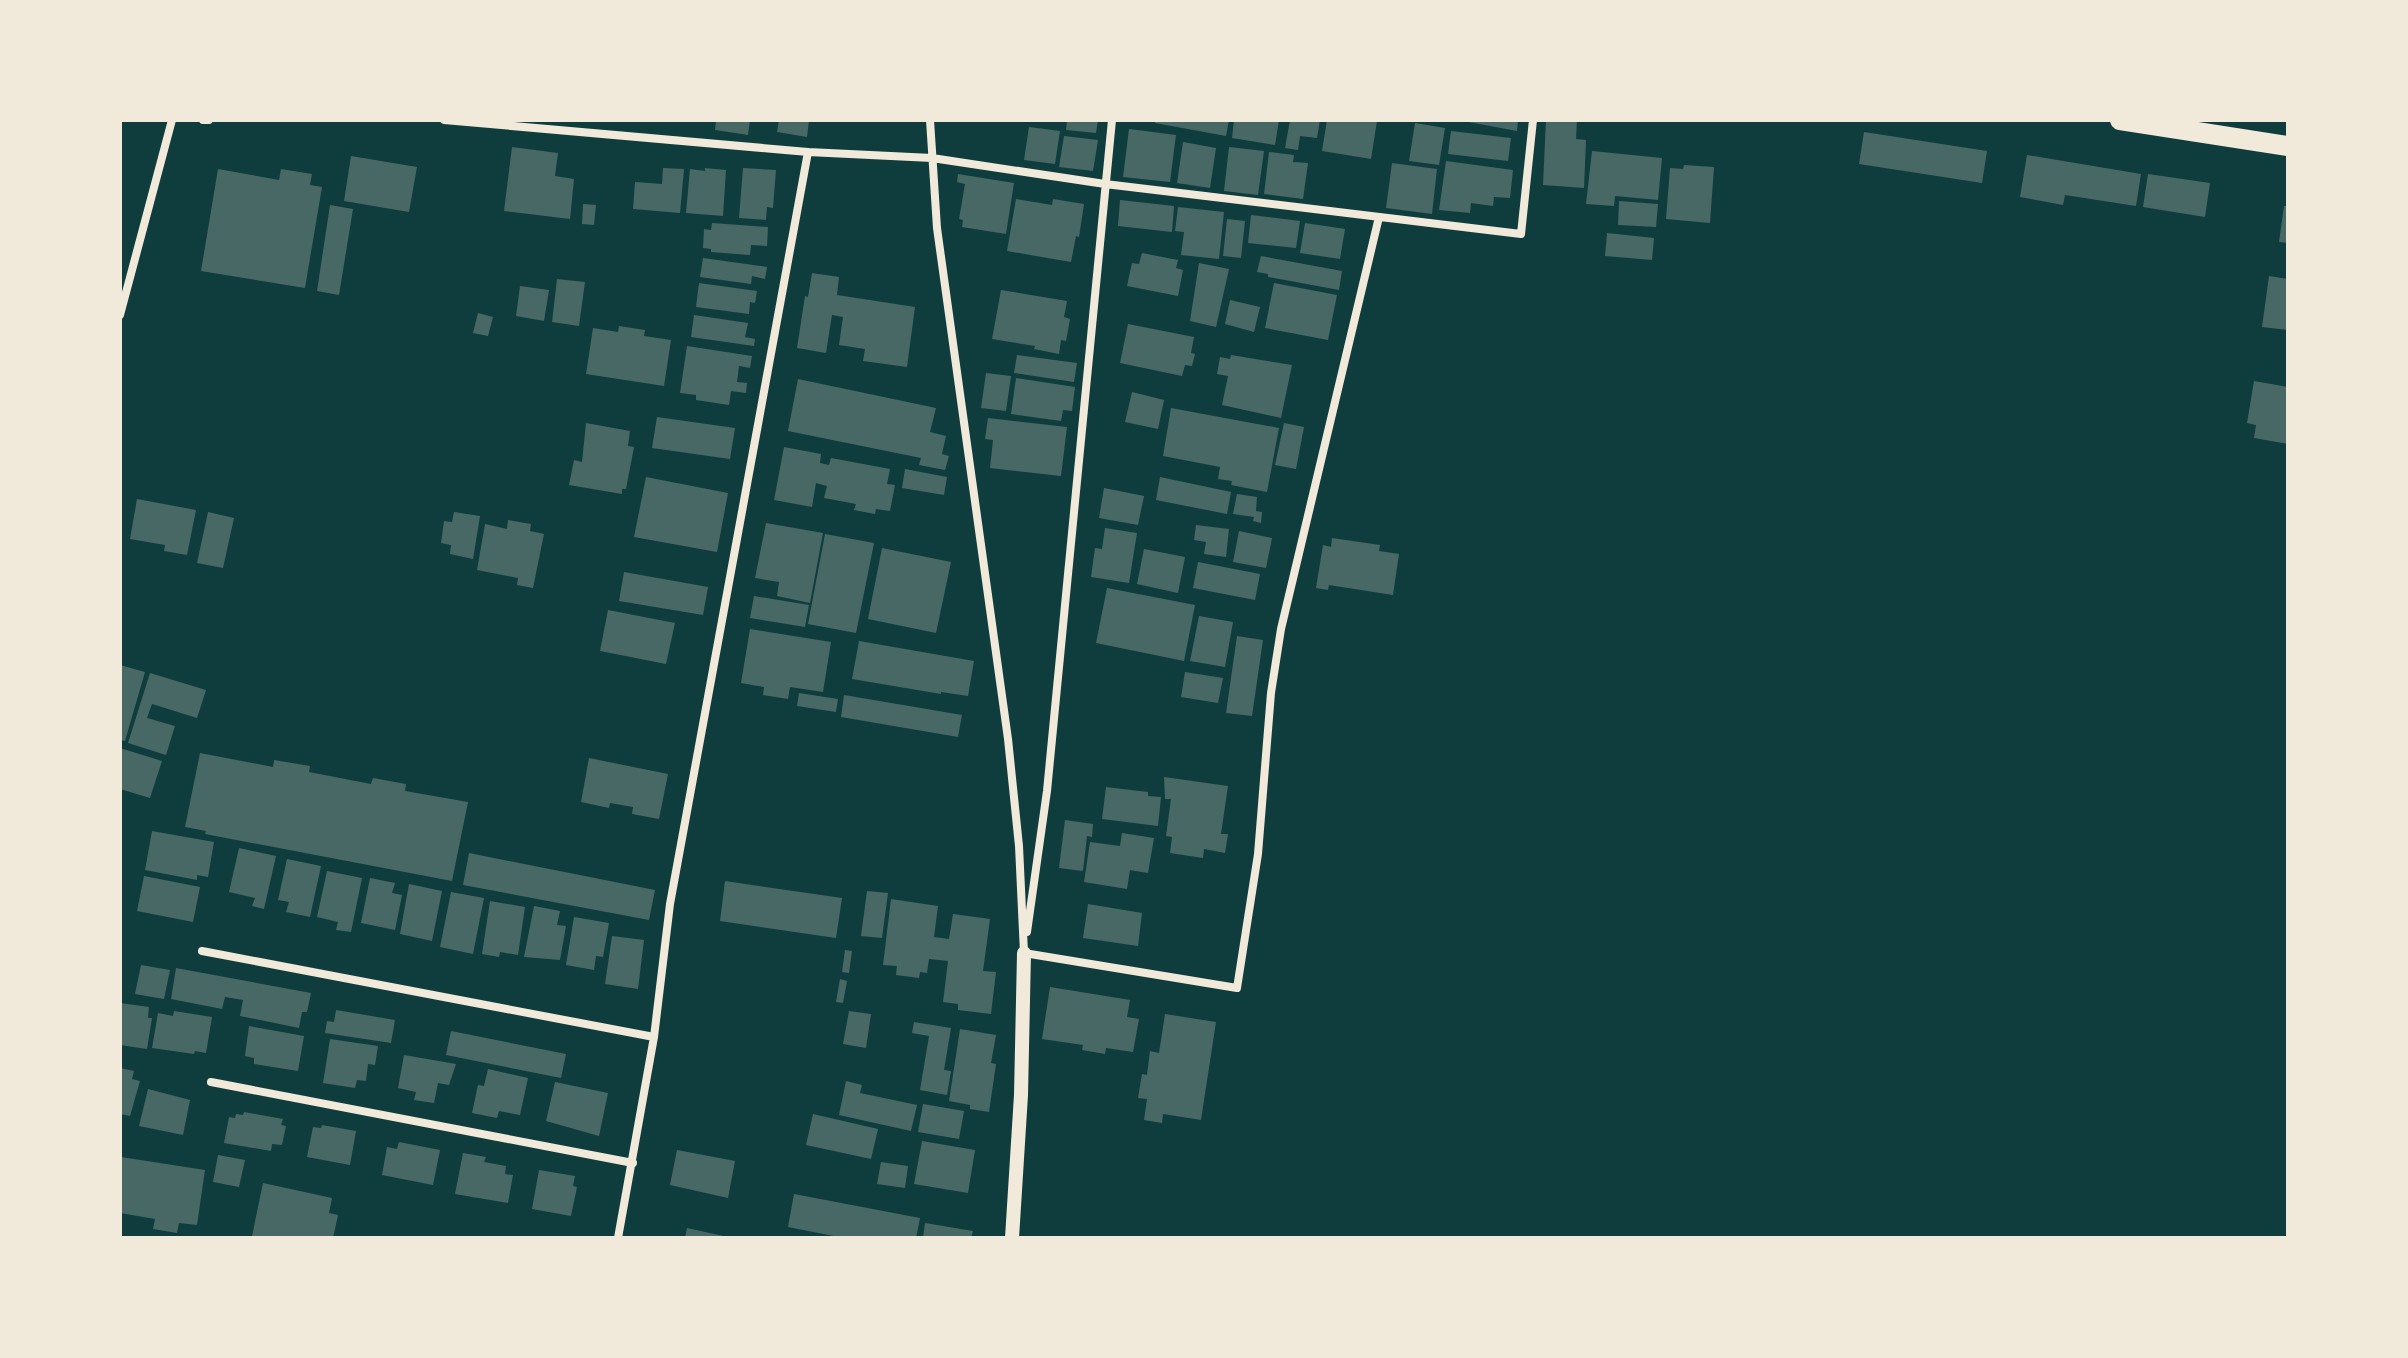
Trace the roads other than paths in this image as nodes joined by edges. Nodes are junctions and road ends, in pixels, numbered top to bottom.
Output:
1 (172, 120) edge
2 (444, 120) edge
3 (930, 120) edge
4 (1112, 120) edge
5 (1533, 120) edge
6 (2120, 120) edge
7 (2288, 146) edge
8 (808, 152) junction
9 (932, 158) junction
10 (1105, 184) junction
11 (1379, 217) junction
12 (120, 315) edge
13 (202, 951) dead end
14 (1024, 953) junction
15 (654, 1037) junction
16 (211, 1082) dead end
17 (633, 1163) junction
18 (618, 1238) edge
19 (1012, 1238) edge

1 - 12 street
2 - 8 street
3 - 9 street
4 - 10 street
5 - 11 street
6 - 7 main road
8 - 9 street
8 - 15 street
9 - 10 street
9 - 14 street
10 - 11 street
10 - 14 street
11 - 14 street
13 - 15 street
14 - 19 street
15 - 17 street
16 - 17 street
17 - 18 street

